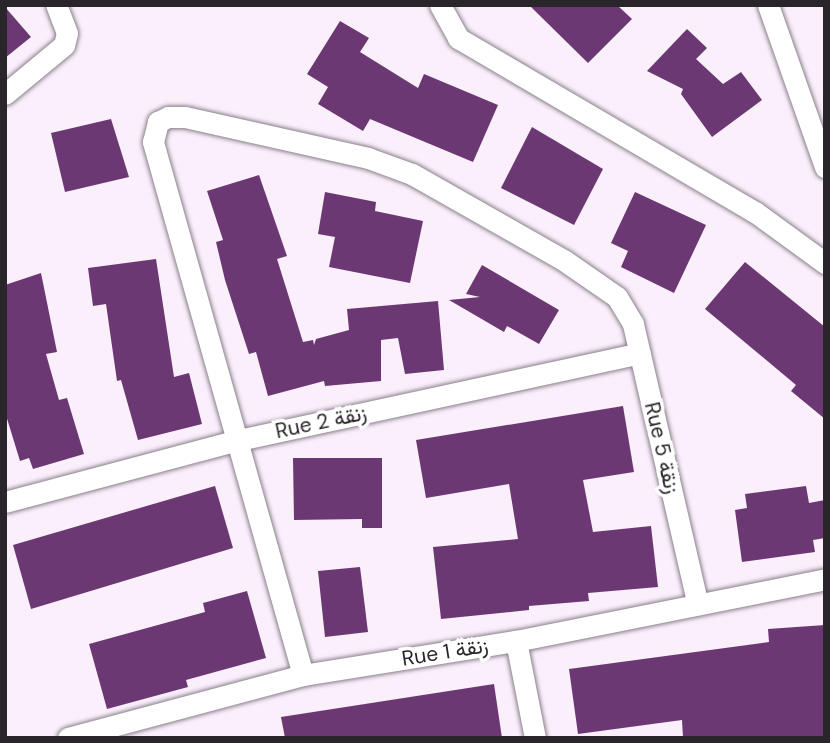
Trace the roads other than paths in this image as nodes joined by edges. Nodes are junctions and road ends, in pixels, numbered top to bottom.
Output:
1 (56, 5) edge
2 (439, 5) edge
3 (768, 5) edge
4 (5, 94) edge
5 (825, 167) edge
6 (825, 263) edge
7 (640, 353) junction
8 (234, 441) junction
9 (6, 500) edge
10 (825, 579) edge
11 (697, 602) junction
12 (516, 641) junction
13 (303, 676) junction
14 (68, 738) edge
15 (535, 738) edge

1 - 4 street
2 - 6 street
3 - 5 street
7 - 8 street, Rue 2 زنقة
7 - 8 street, Rue 5 زنقة
7 - 11 street, Rue 5 زنقة
8 - 9 street, Rue 2 زنقة
8 - 13 street
10 - 11 street, Rue 1 زنقة
11 - 12 street, Rue 1 زنقة
12 - 13 street, Rue 1 زنقة
12 - 15 street
13 - 14 street, Rue 1 زنقة

